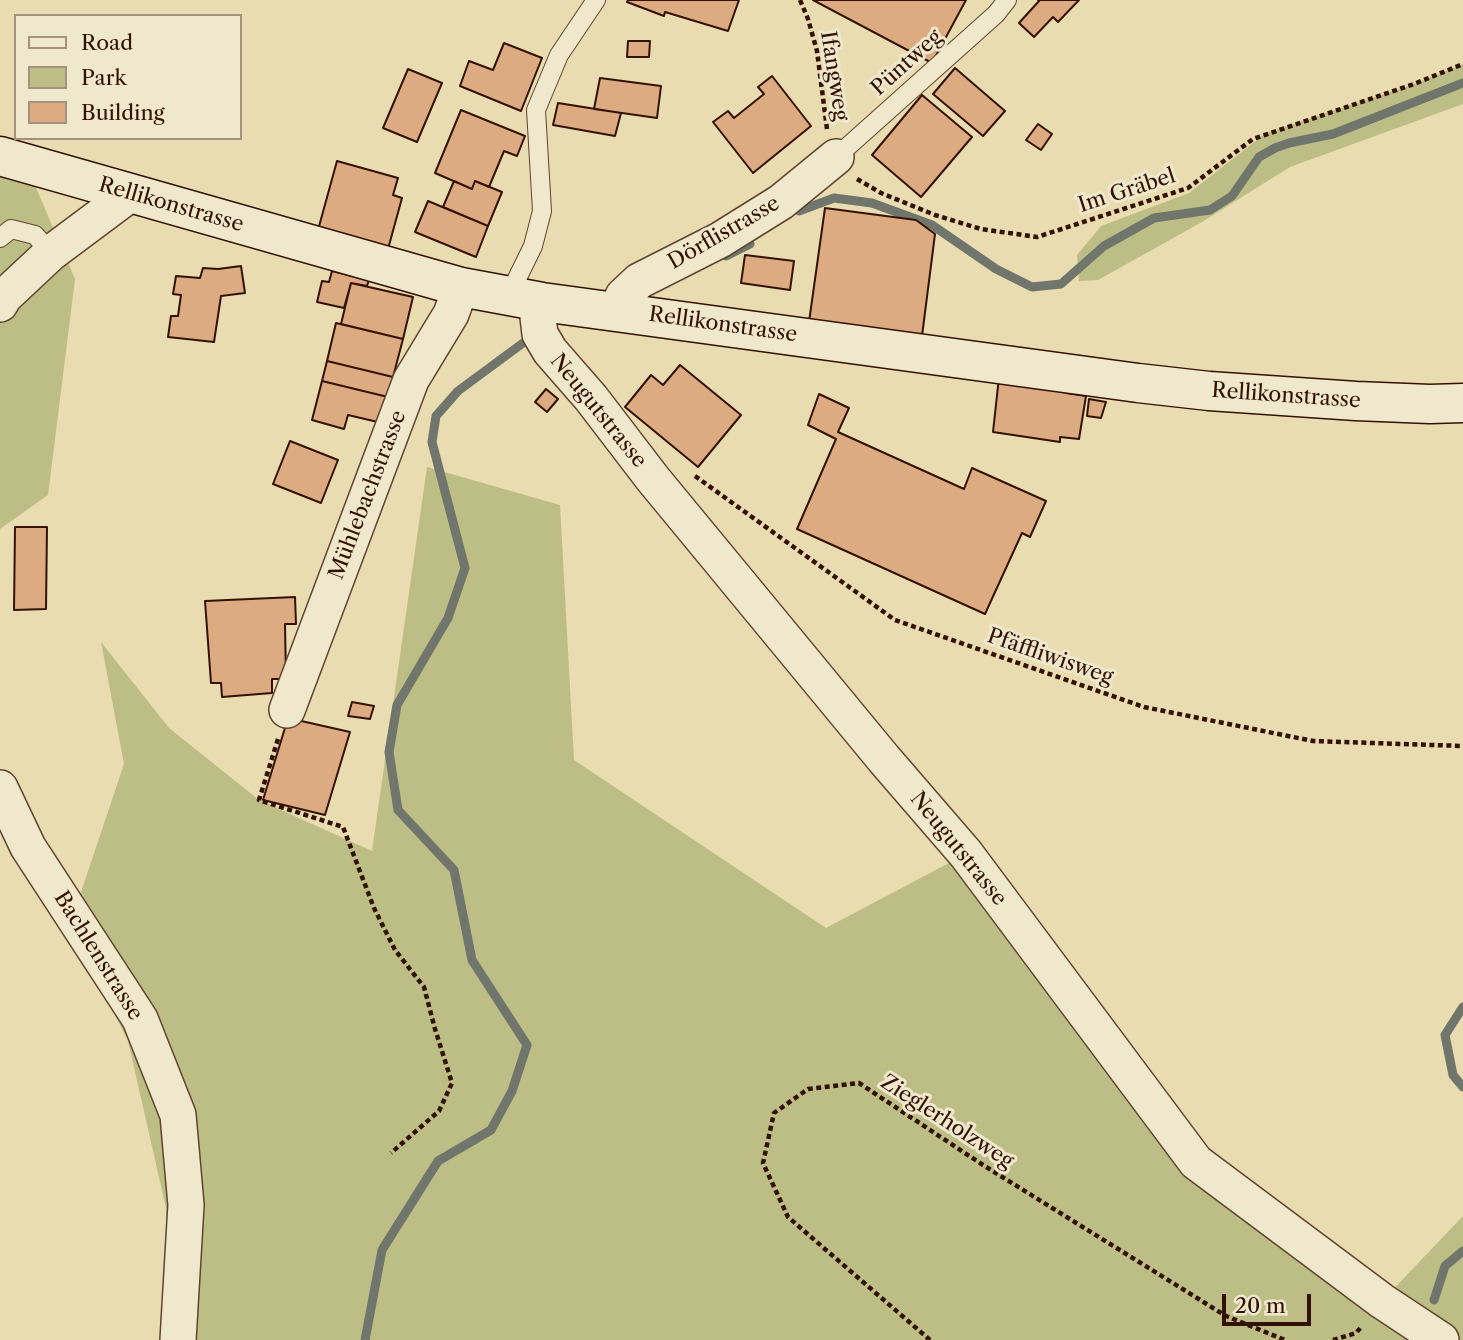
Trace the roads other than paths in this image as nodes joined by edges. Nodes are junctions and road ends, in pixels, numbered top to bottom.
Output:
1 (596, 0) edge
2 (1007, 0) edge
3 (0, 156) edge
4 (836, 157) joint
5 (130, 194) junction
6 (0, 238) edge
7 (51, 253) junction
8 (461, 287) junction
9 (526, 298) junction
10 (0, 304) edge
11 (617, 311) junction
12 (1463, 403) edge
13 (287, 710) road end
14 (0, 788) edge
15 (178, 1340) edge
16 (1441, 1340) edge

1 - 9 lane
2 - 4 lane, Püntweg
3 - 5 street, Rellikonstrasse
4 - 11 street, Dörflistrasse
5 - 7 street
5 - 8 street, Rellikonstrasse
6 - 7 lane
7 - 10 street
8 - 9 street, Rellikonstrasse
8 - 13 street, Mühlebachstrasse
9 - 11 street, Rellikonstrasse
9 - 16 street, Neugutstrasse
11 - 12 street, Rellikonstrasse
14 - 15 street, Bachlenstrasse

